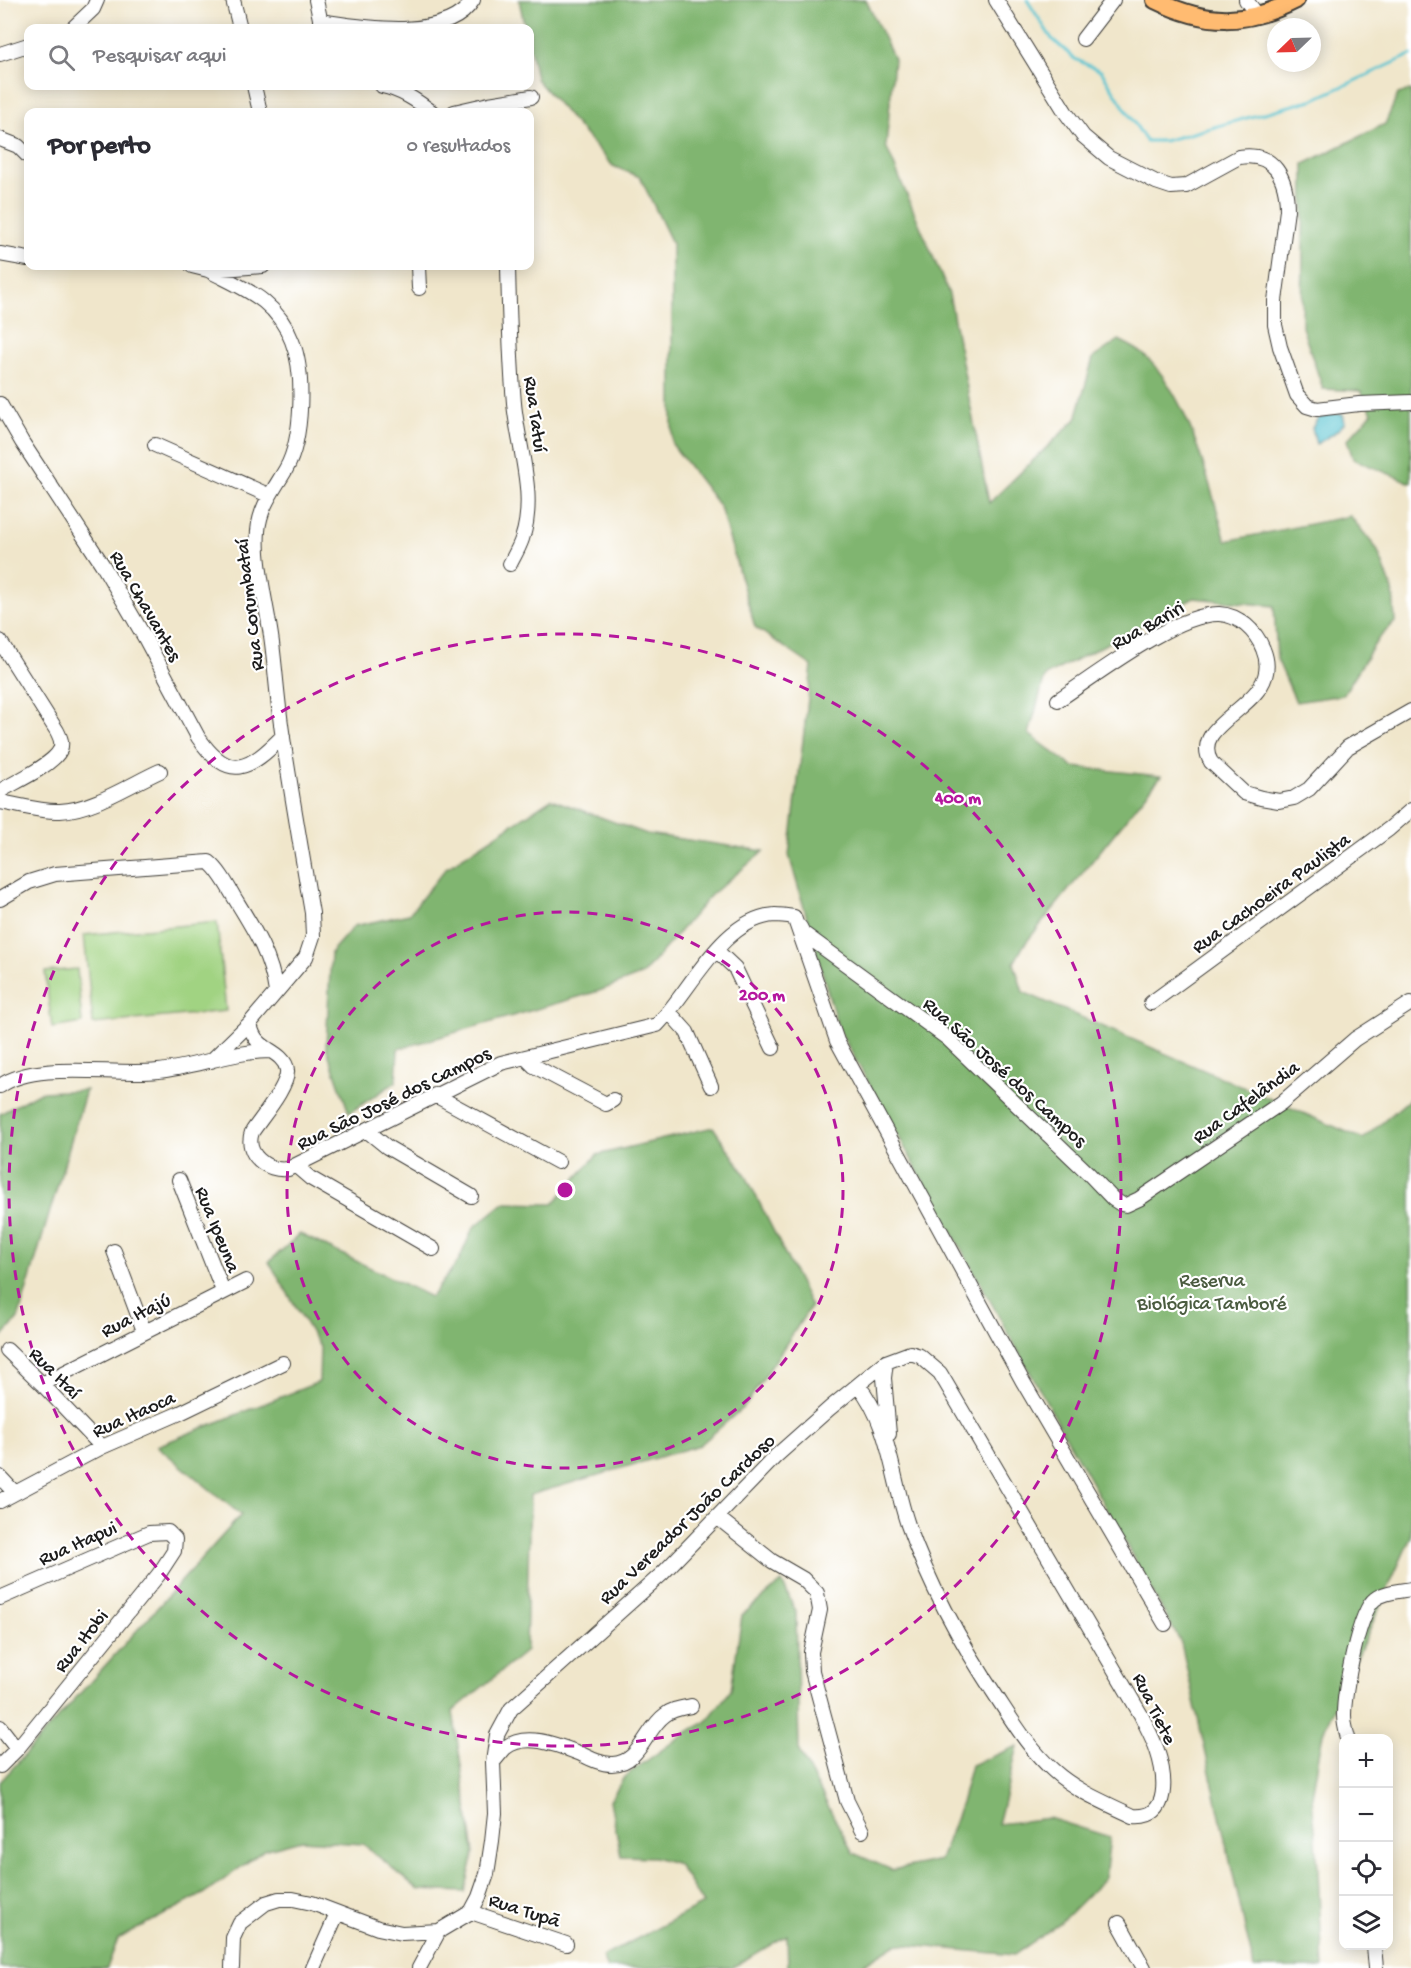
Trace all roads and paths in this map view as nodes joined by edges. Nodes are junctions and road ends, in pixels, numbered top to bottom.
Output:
1 (97, 0) edge
2 (233, 0) edge
3 (316, 0) edge
4 (472, 0) edge
5 (996, 0) edge
6 (1113, 0) edge
7 (1155, 0) edge
8 (1246, 0) edge
9 (1296, 0) edge
10 (1258, 16) junction
11 (77, 24) edge
12 (239, 24) edge
13 (321, 24) edge
14 (439, 24) edge
15 (1083, 39) dead end
16 (24, 46) edge
17 (0, 54) edge
18 (255, 90) edge
19 (398, 90) edge
20 (531, 97) dead end
21 (259, 108) edge
22 (427, 108) edge
23 (472, 108) edge
24 (0, 139) edge
25 (24, 149) edge
26 (0, 254) edge
27 (24, 259) edge
28 (208, 270) edge
29 (418, 270) edge
30 (508, 270) edge
31 (418, 288) dead end
32 (1411, 402) edge
33 (0, 404) edge
34 (154, 445) dead end
35 (268, 495) junction
36 (510, 564) dead end
37 (0, 641) edge
38 (1058, 700) dead end
39 (1411, 711) edge
40 (283, 736) junction
41 (160, 771) dead end
42 (0, 791) edge
43 (0, 802) edge
44 (1411, 810) edge
45 (0, 899) edge
46 (794, 917) junction
47 (716, 950) junction
48 (276, 992) junction
49 (1150, 1003) dead end
50 (1411, 1003) edge
51 (670, 1013) junction
52 (250, 1023) junction
53 (772, 1048) dead end
54 (271, 1051) junction
55 (555, 1051) junction
56 (526, 1058) junction
57 (211, 1061) junction
58 (555, 1078) junction
59 (0, 1086) edge
60 (711, 1086) dead end
61 (435, 1095) junction
62 (613, 1100) dead end
63 (366, 1130) junction
64 (558, 1162) dead end
65 (296, 1166) junction
66 (179, 1180) dead end
67 (471, 1196) dead end
68 (1126, 1205) joint
69 (433, 1249) dead end
70 (114, 1251) dead end
71 (246, 1281) dead end
72 (224, 1292) junction
73 (144, 1331) junction
74 (7, 1350) dead end
75 (283, 1362) dead end
76 (886, 1362) junction
77 (940, 1373) joint
78 (42, 1384) junction
79 (858, 1385) junction
80 (102, 1448) junction
81 (890, 1454) junction
82 (0, 1477) edge
83 (15, 1493) junction
84 (0, 1501) edge
85 (717, 1517) junction
86 (171, 1534) joint
87 (1411, 1588) edge
88 (0, 1598) edge
89 (1165, 1624) dead end
90 (691, 1706) dead end
91 (0, 1727) edge
92 (1347, 1734) edge
93 (17, 1749) junction
94 (493, 1762) junction
95 (0, 1766) edge
96 (862, 1831) dead end
97 (471, 1912) junction
98 (337, 1914) junction
99 (1119, 1923) dead end
100 (439, 1930) junction
101 (566, 1944) dead end
102 (1374, 1950) edge
103 (232, 1968) edge
104 (313, 1968) edge
105 (419, 1968) edge
106 (1144, 1968) edge
107 (1376, 1968) edge

1 - 11 street
2 - 12 street
3 - 13 street
4 - 14 street
5 - 32 street
6 - 15 street
7 - 10 main road
8 - 10 street
9 - 10 main road
16 - 17 street
18 - 21 street
19 - 22 street
20 - 23 street
24 - 25 street
26 - 27 street
28 - 35 street, Rua Corumbataí
29 - 31 street
30 - 36 street, Rua Tatuí
33 - 40 street, Rua Chavantes
34 - 35 street
35 - 40 street, Rua Corumbataí
37 - 42 street
38 - 39 street, Rua Bariri
40 - 48 street, Rua Corumbataí
41 - 43 street
44 - 49 street, Rua Cachoeira Paulista
45 - 48 street
46 - 47 street, Rua São José dos Campos
46 - 68 street, Rua São José dos Campos
46 - 89 street
47 - 51 street, Rua São José dos Campos
47 - 53 street
48 - 52 street, Rua Corumbataí
50 - 68 street, Rua Cafelândia
51 - 55 street, Rua São José dos Campos
51 - 60 street
52 - 54 street, Rua São José dos Campos
52 - 57 street, Rua Corumbataí
54 - 57 street
54 - 65 street, Rua São José dos Campos
55 - 56 street, Rua São José dos Campos
55 - 58 street
56 - 58 street
56 - 61 street, Rua São José dos Campos
57 - 59 street
58 - 62 street
61 - 63 street, Rua São José dos Campos
61 - 64 street
63 - 65 street, Rua São José dos Campos
63 - 67 street
65 - 69 street
66 - 72 street, Rua Ipeuna
70 - 73 street
71 - 72 street, Rua Itajú
72 - 73 street, Rua Itajú
73 - 78 street, Rua Itajú
74 - 78 street, Rua Itaí
75 - 80 street, Rua Itaoca
76 - 77 street, Rua Vereador João Cardoso
76 - 79 street, Rua Vereador João Cardoso
76 - 81 street, Rua Tiete
77 - 81 street, Rua Tiete
78 - 80 street, Rua Itaí
79 - 81 street, Rua Tiete
79 - 85 street, Rua Vereador João Cardoso
80 - 83 street, Rua Itaoca
82 - 83 street
83 - 84 street, Rua Itaoca
85 - 94 street, Rua Vereador João Cardoso
85 - 96 street
86 - 88 street, Rua Itapui
86 - 93 street, Rua Itobi
87 - 92 street
90 - 94 street
91 - 93 street
93 - 95 street, Rua Itobi
94 - 97 street, Rua Vereador João Cardoso
97 - 100 street
97 - 101 street, Rua Tupã
98 - 100 street
98 - 103 street
98 - 104 street
99 - 106 street
100 - 105 street
102 - 107 street

